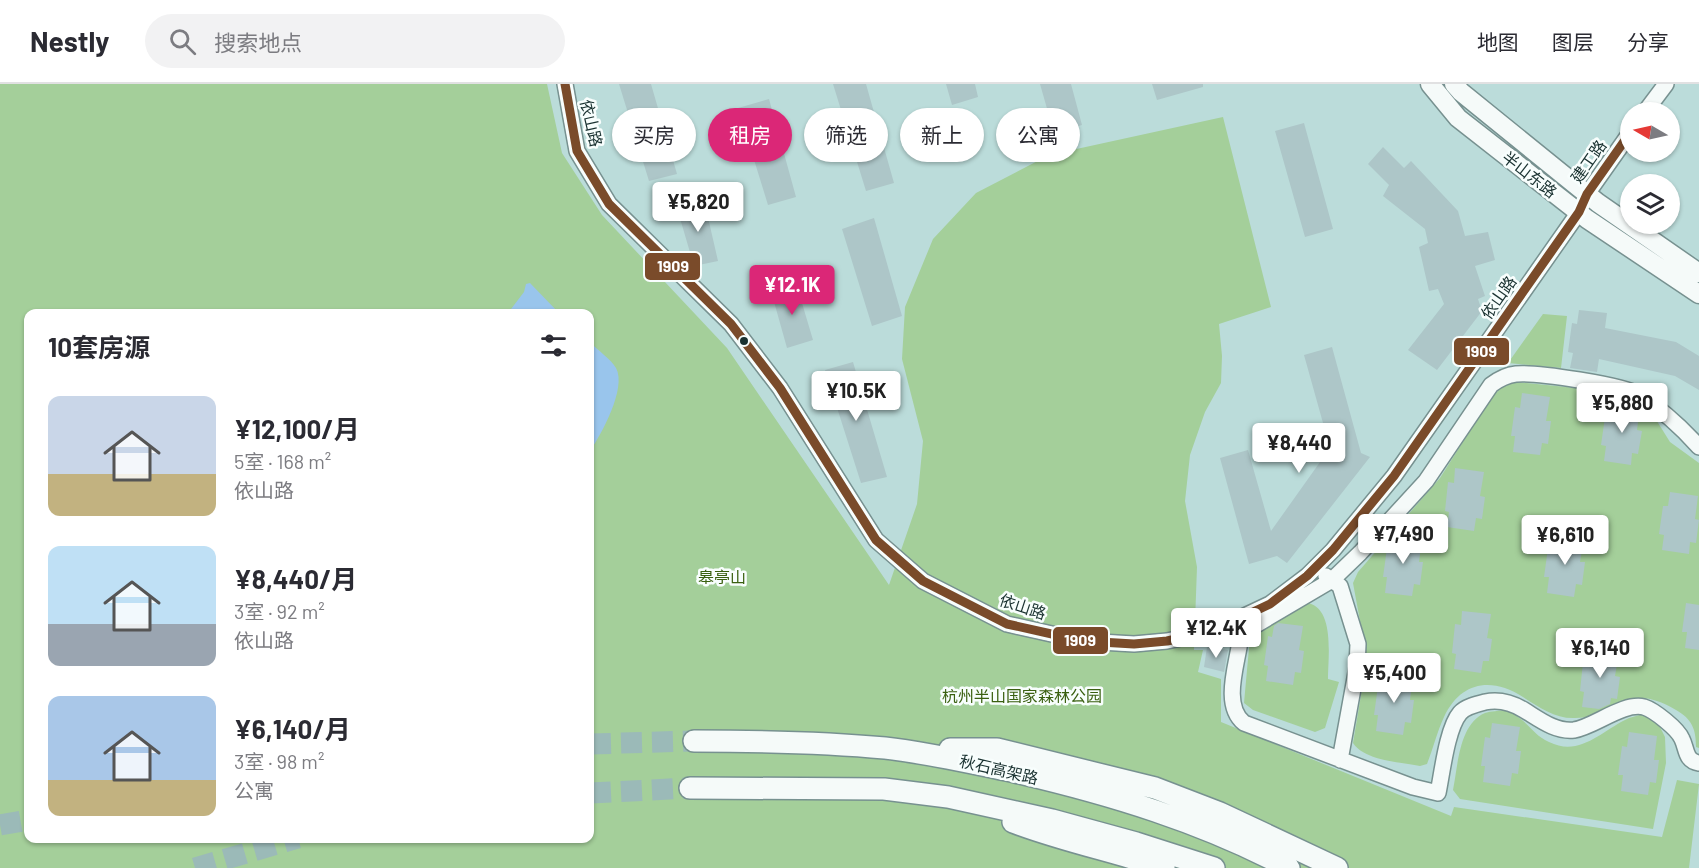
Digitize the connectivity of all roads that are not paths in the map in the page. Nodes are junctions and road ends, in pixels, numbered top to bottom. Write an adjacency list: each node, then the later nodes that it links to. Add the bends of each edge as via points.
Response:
1 (565, 84): 12 (street, 依山路, via 577,151 609,204 731,324 780,388 876,540 923,581 1007,624 1083,641 1134,644 1213,632 1270,604)
2 (1430, 84): 8 (main road, 半山东路, via 1458,118)
3 (1454, 84): 7 (main road, 半山东路)
4 (1666, 84): 5 (street)
5 (1652, 102)
6 (1620, 147): 7 (street, 建工路)
7 (1587, 194): 8 (street, 建工路); 9 (main road, 半山东路)
8 (1579, 212): 10 (main road, 半山东路); 12 (street, 依山路, via 1394,476)
9 (1699, 273)
10 (1699, 294)
11 (1699, 447): 13 (street, via 1679,426 1639,395 1623,388 1517,374 1501,377 1491,385 1426,481)
12 (1312, 572): 13 (street)
13 (1332, 580): 16 (street, via 1340,586 1358,644); 16 (street, via 1244,632 1231,705 1244,723)
14 (694, 741): 15 (highway, 秋石高架路, via 794,741)
15 (887, 748): 22 (highway, 秋石高架路, via 957,759 1133,802 1242,843); 23 (highway, via 997,749 1155,788 1221,813)
16 (1340, 760): 17 (street, via 1438,793 1452,728 1460,713 1492,701 1512,703 1562,730 1576,730 1627,709 1643,707 1674,728 1687,755)
17 (1699, 763)
18 (690, 788): 19 (highway, via 884,789)
19 (948, 797): 20 (highway, via 1047,835); 21 (highway, via 1052,820)
20 (1164, 868)
21 (1214, 868)
22 (1289, 868)
23 (1337, 868)

